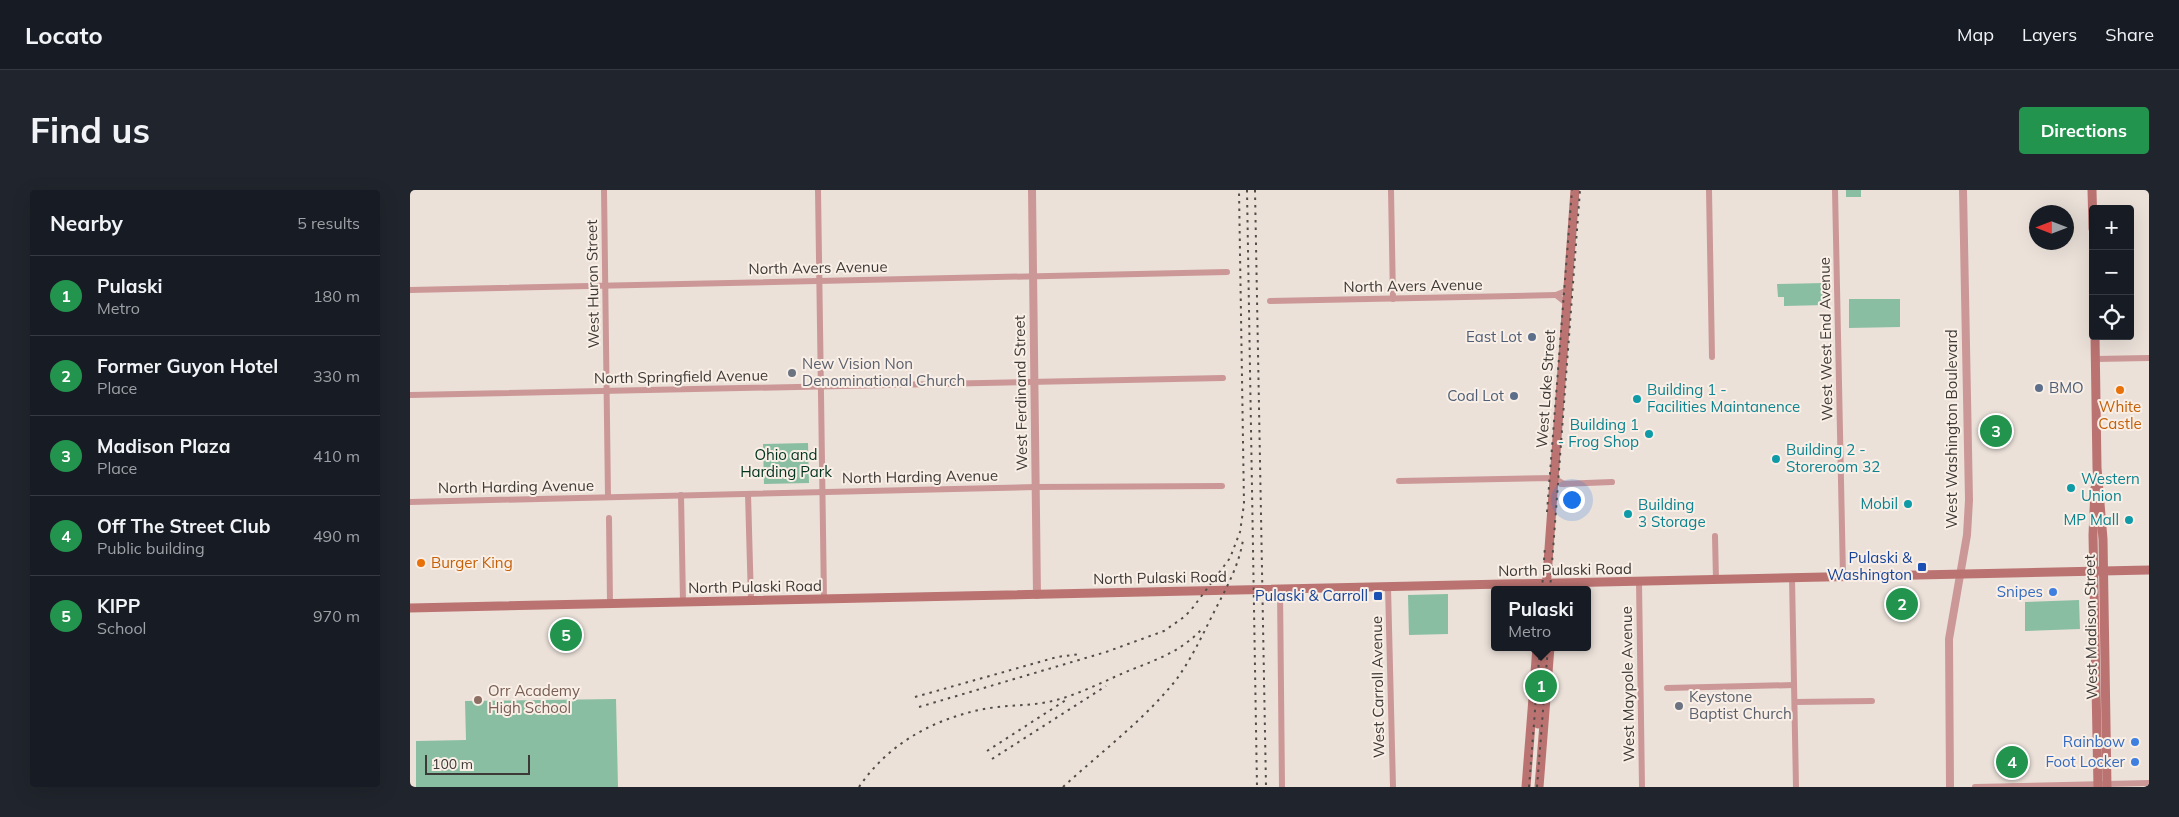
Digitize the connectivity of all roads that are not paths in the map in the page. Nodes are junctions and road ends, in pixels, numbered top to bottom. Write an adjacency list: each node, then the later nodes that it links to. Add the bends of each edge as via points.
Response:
1 (604, 190): 14 (street, West Huron Street)
2 (818, 190): 13 (street)
3 (1032, 190): 12 (street, West Ferdinand Street)
4 (1392, 190): 18 (street)
5 (1575, 190): 16 (main road, West Lake Street)
6 (1709, 190): 22 (street)
7 (1835, 190): 45 (street, West West End Avenue)
8 (1963, 190): 44 (street, West Washington Boulevard, via 1969,500)
9 (2092, 190): 10 (main road)
10 (2092, 205)
11 (1227, 272): 12 (street, North Avers Avenue)
12 (1033, 276): 13 (street, North Avers Avenue); 26 (street, West Ferdinand Street)
13 (819, 280): 14 (street, North Avers Avenue); 27 (street)
14 (606, 286): 15 (street, North Avers Avenue); 28 (street, West Huron Street)
15 (410, 290)
16 (1568, 290): 17 (street, North Avers Avenue); 20 (main road, West Lake Street)
17 (1556, 295): 18 (street, North Avers Avenue); 20 (street)
18 (1393, 299): 19 (street, North Avers Avenue)
19 (1270, 301)
20 (1566, 303): 31 (main road, West Lake Street)
21 (2095, 340): 24 (main road, West Madison Street)
22 (1712, 357)
23 (2149, 358): 24 (street)
24 (2095, 359): 43 (main road, West Madison Street, via 2097,468 2094,502)
25 (1223, 378): 26 (street, North Springfield Avenue)
26 (1034, 382): 27 (street, North Springfield Avenue); 34 (street, West Ferdinand Street)
27 (821, 387): 28 (street, North Springfield Avenue); 35 (street)
28 (607, 391): 29 (street, North Springfield Avenue); 38 (street, West Huron Street)
29 (410, 395)
30 (1399, 481): 31 (street, via 1542,478)
31 (1553, 481): 32 (street, via 1564,484); 49 (main road, West Lake Street)
32 (1612, 482)
33 (1222, 486): 34 (street, North Harding Avenue)
34 (1036, 487): 35 (street, North Harding Avenue); 54 (street, West Ferdinand Street)
35 (822, 492): 36 (street, North Harding Avenue); 55 (street)
36 (748, 494): 37 (street, North Harding Avenue); 56 (street)
37 (681, 495): 38 (street, North Harding Avenue); 57 (street)
38 (608, 497): 39 (street, North Harding Avenue)
39 (410, 502)
40 (609, 518): 58 (street)
41 (1715, 536): 47 (street)
42 (2149, 570): 43 (main road, North Pulaski Road)
43 (2099, 571): 44 (main road, North Pulaski Road); 68 (main road, West Madison Street)
44 (1960, 575): 45 (main road, North Pulaski Road); 76 (street, West Washington Boulevard, via 1949,639)
45 (1843, 577): 46 (main road, North Pulaski Road)
46 (1792, 578): 47 (main road, North Pulaski Road); 63 (street)
47 (1716, 580): 48 (main road, North Pulaski Road)
48 (1639, 582): 50 (main road, North Pulaski Road); 74 (street, West Maypole Avenue)
49 (1546, 586)
50 (1565, 586)
51 (1388, 587): 52 (main road, North Pulaski Road); 53 (main road, North Pulaski Road); 70 (street, West Carroll Avenue)
52 (1491, 587)
53 (1280, 590): 54 (main road, North Pulaski Road); 69 (street)
54 (1037, 595): 55 (main road, North Pulaski Road)
55 (824, 599): 56 (main road, North Pulaski Road)
56 (751, 601): 57 (main road, North Pulaski Road)
57 (684, 602): 58 (main road, North Pulaski Road)
58 (610, 604): 59 (main road, North Pulaski Road)
59 (410, 608)
60 (1537, 651): 71 (main road)
61 (1544, 651): 72 (main road)
62 (1550, 651): 73 (main road)
63 (1794, 684): 64 (street); 66 (street)
64 (1667, 688)
65 (1872, 701): 66 (street)
66 (1795, 702): 75 (street)
67 (2149, 783): 68 (street)
68 (2102, 785): 77 (street)
69 (1282, 787)
70 (1393, 787)
71 (1526, 787)
72 (1533, 787)
73 (1539, 787)
74 (1642, 787)
75 (1796, 787)
76 (1950, 787)
77 (1975, 787)

